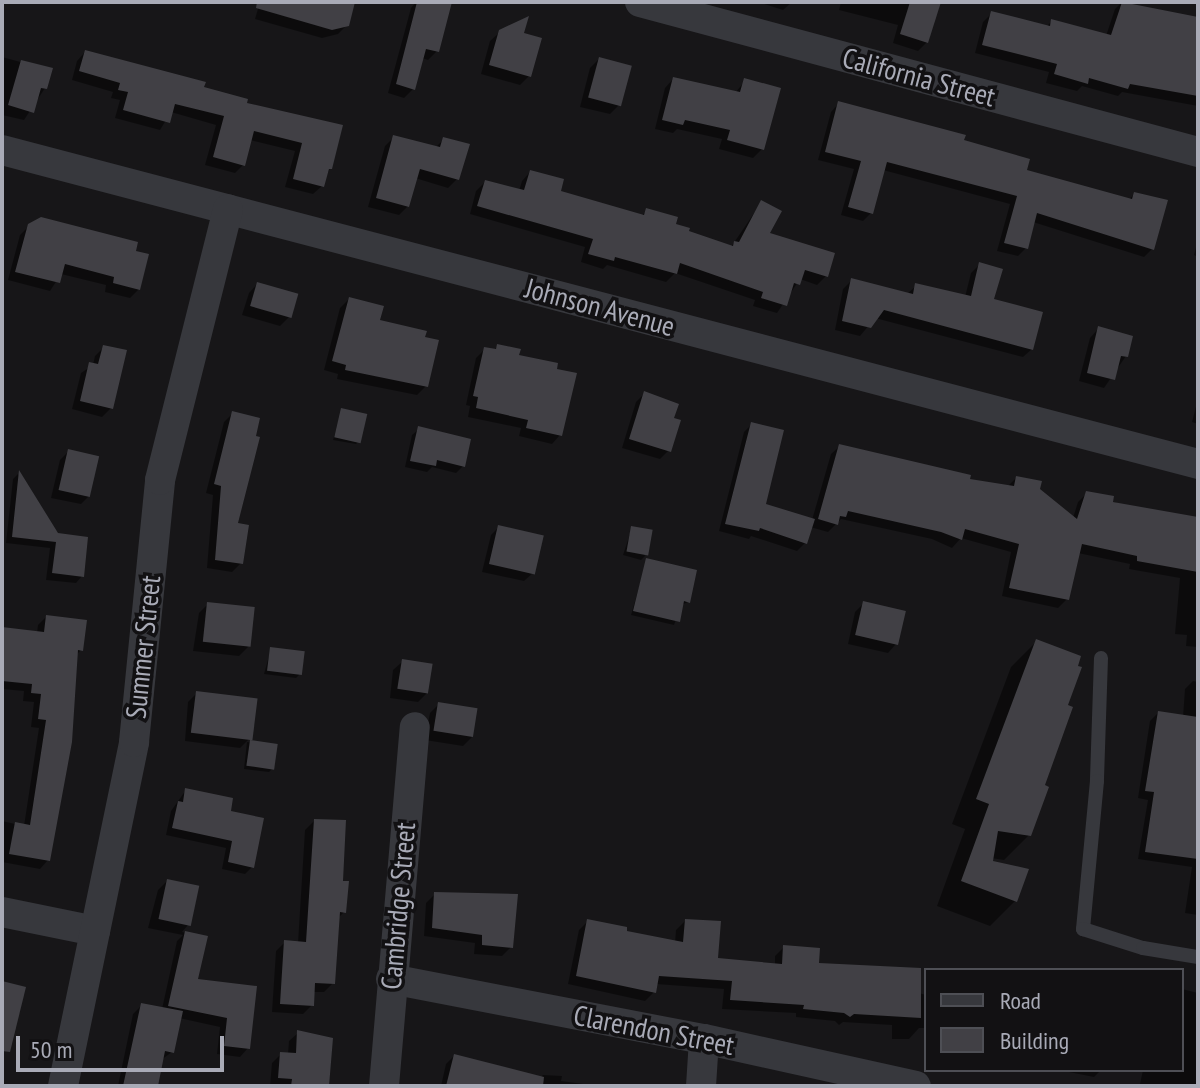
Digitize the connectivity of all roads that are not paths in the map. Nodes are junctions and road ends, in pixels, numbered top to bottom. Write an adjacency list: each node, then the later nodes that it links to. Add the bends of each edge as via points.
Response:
1 (640, 2): 3 (street, California Street)
2 (2, 150): 4 (street, Johnson Avenue)
3 (1198, 152)
4 (228, 209): 5 (street, Johnson Avenue); 9 (street, Summer Street, via 160,480 134,742)
5 (1198, 464)
6 (1101, 658): 10 (lane, via 1097,781 1083,929 1143,948)
7 (415, 727): 11 (street, Cambridge Street)
8 (2, 912): 9 (street)
9 (95, 931): 13 (street, Summer Street)
10 (1198, 957)
11 (391, 979): 12 (street, Clarendon Street); 14 (street, Cambridge Street)
12 (704, 1039): 15 (street); 16 (street, Clarendon Street)
13 (63, 1086)
14 (384, 1086)
15 (701, 1086)
16 (916, 1086)

